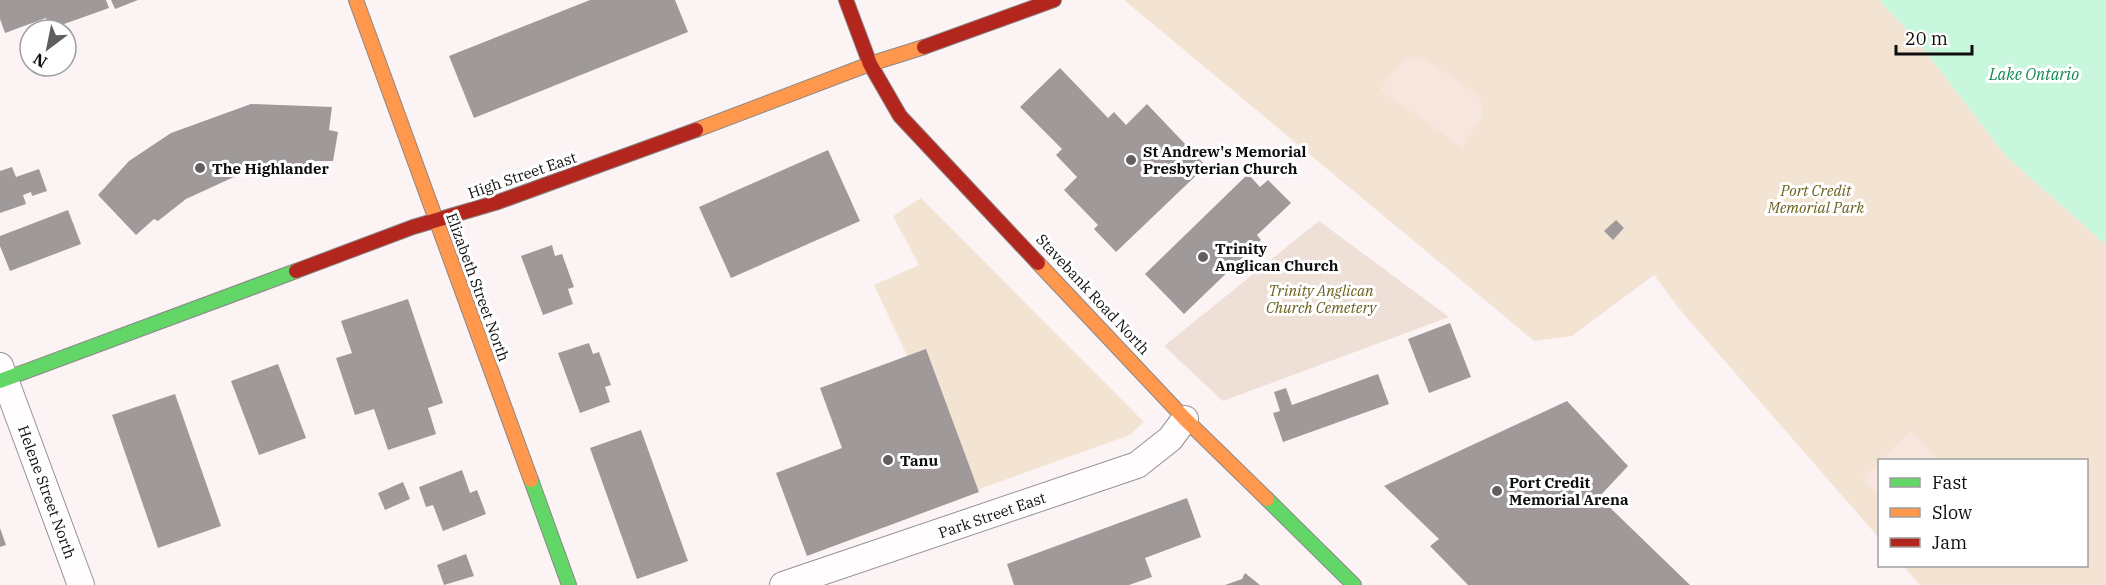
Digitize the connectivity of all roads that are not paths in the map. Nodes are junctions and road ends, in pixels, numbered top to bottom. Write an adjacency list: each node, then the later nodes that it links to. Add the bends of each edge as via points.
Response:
1 (356, 0): 5 (street, Elizabeth Street North)
2 (846, 0): 4 (street, Stavebank Road North)
3 (1054, 0): 4 (street, High Street East)
4 (870, 64): 5 (street, High Street East, via 498,202); 7 (street, Stavebank Road North, via 900,116)
5 (436, 221): 6 (street, High Street East); 9 (street, Elizabeth Street North)
6 (2, 376): 8 (street, Helene Street North)
7 (1185, 419): 10 (street, Park Street East, via 1170,439 1137,465); 11 (street, Stavebank Road North)
8 (81, 585)
9 (569, 585)
10 (783, 585)
11 (1354, 585)

